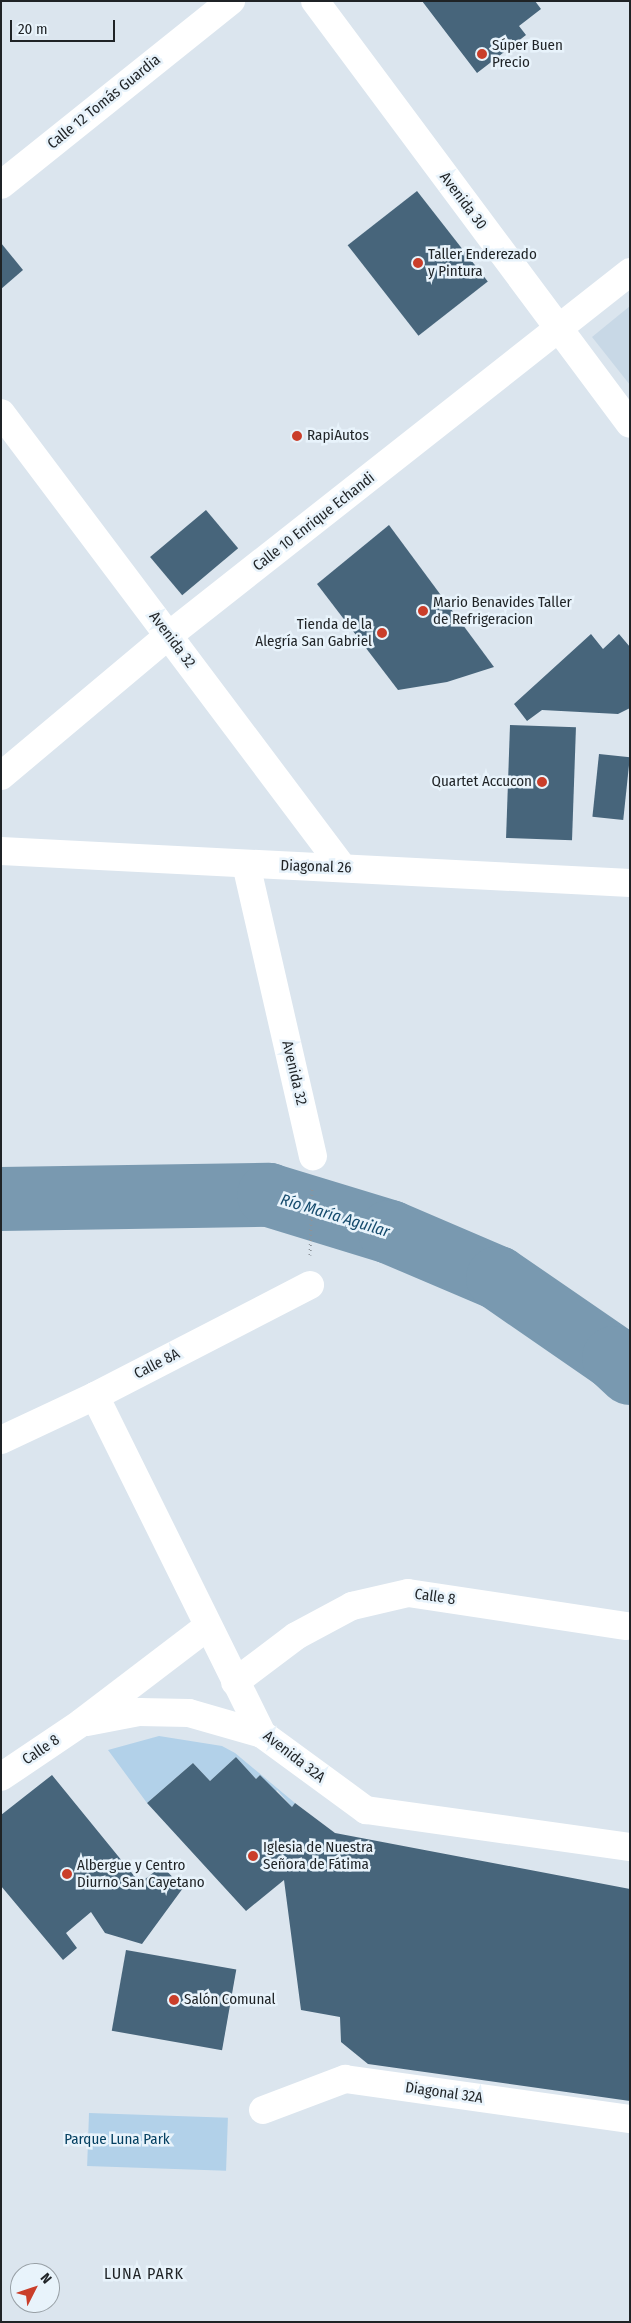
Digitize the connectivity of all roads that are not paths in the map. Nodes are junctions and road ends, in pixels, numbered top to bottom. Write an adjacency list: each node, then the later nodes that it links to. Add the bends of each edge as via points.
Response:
1 (230, 1): 3 (street, Calle 12 Tomás Guardia)
2 (315, 1): 5 (street, Avenida 30)
3 (1, 185)
4 (630, 272): 5 (street, Calle 10 Enrique Echandi)
5 (559, 330): 7 (street, Avenida 30); 8 (street, Calle 10 Enrique Echandi)
6 (1, 413): 8 (street, Avenida 32)
7 (630, 424)
8 (168, 636): 9 (street, Calle 10 Enrique Echandi); 12 (street, Avenida 32)
9 (1, 776)
10 (1, 851): 11 (street, Diagonal 26)
11 (246, 864): 12 (street, Diagonal 26); 14 (street, Avenida 32)
12 (343, 868): 13 (street, Diagonal 26)
13 (630, 883)
14 (313, 1156)
15 (310, 1285): 16 (street, Calle 8A)
16 (95, 1396): 17 (street, Calle 8A); 19 (street, Avenida 32A)
17 (1, 1440)
18 (627, 1626): 20 (street, Calle 8, via 408,1593 352,1606 296,1636)
19 (207, 1627): 20 (street, Avenida 32A); 21 (street, Calle 8)
20 (235, 1682): 22 (street, Avenida 32A)
21 (81, 1723): 22 (street, Calle 8, via 139,1712 189,1713); 23 (street, Calle 8)
22 (262, 1734): 24 (street, Avenida 32A, via 366,1810)
23 (1, 1777)
24 (630, 1847)
25 (263, 2110): 26 (street, Diagonal 32A, via 345,2079)
26 (630, 2119)

